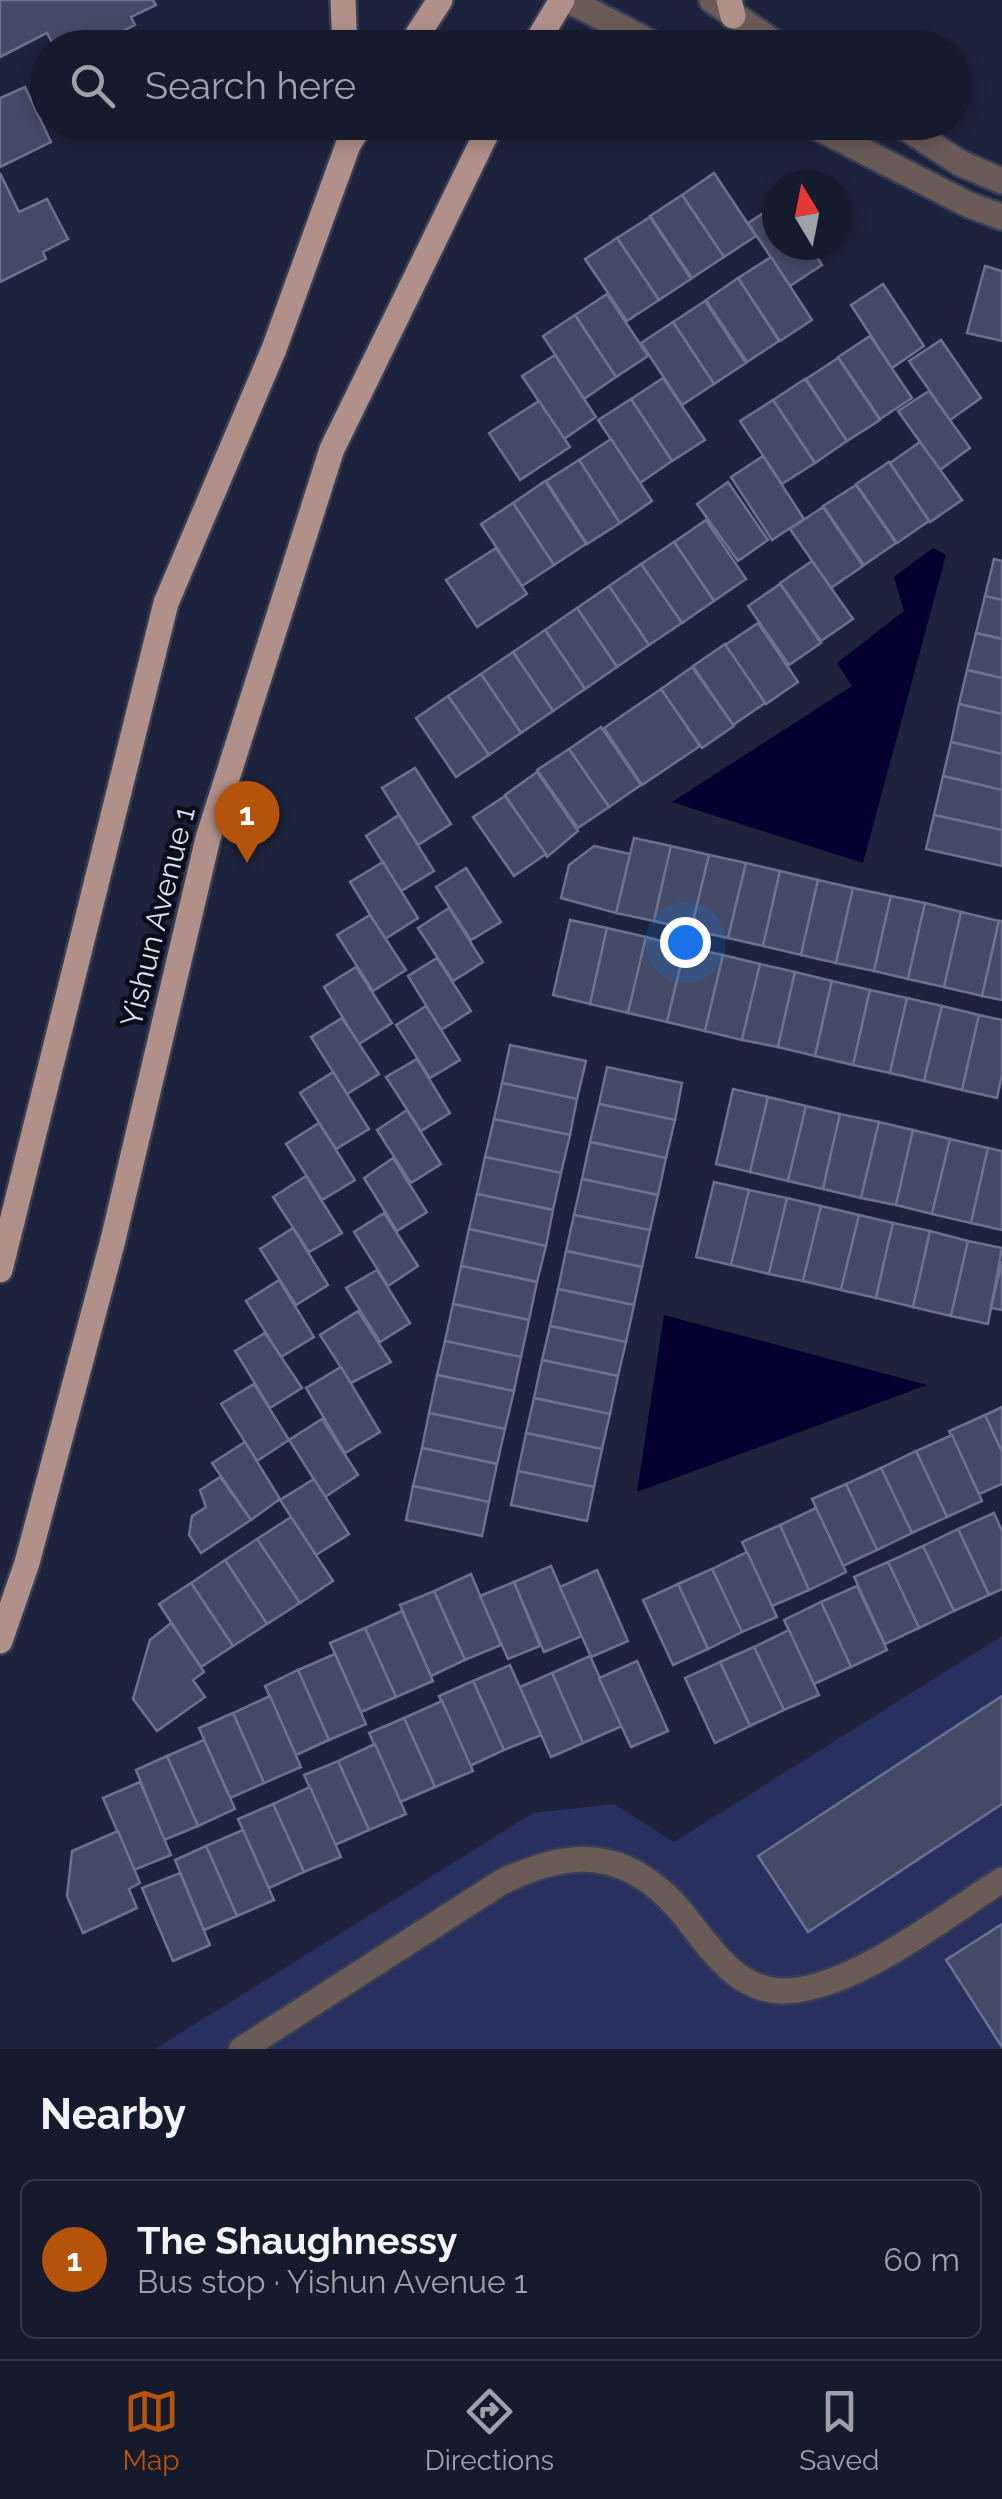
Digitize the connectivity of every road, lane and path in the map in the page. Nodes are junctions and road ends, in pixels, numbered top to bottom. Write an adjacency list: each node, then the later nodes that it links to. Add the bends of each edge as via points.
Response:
1 (343, 0): 6 (main road)
2 (440, 0): 7 (main road)
3 (565, 0): 8 (main road); 9 (street)
4 (712, 0): 5 (street)
5 (731, 8): 10 (street)
6 (344, 30)
7 (421, 30)
8 (545, 30)
9 (624, 30)
10 (759, 30)
11 (345, 140): 17 (main road, via 274,349 166,604)
12 (483, 140): 18 (main road, Yishun Avenue 1, via 332,448 208,838 113,1240)
13 (842, 140): 16 (street)
14 (924, 140): 15 (street)
15 (1002, 181)
16 (1002, 217)
17 (0, 1270)
18 (0, 1641)
19 (1002, 1881): 20 (street, via 859,1970 780,1990 745,1982 649,1880 619,1864 579,1858 535,1866)
20 (242, 2049)

